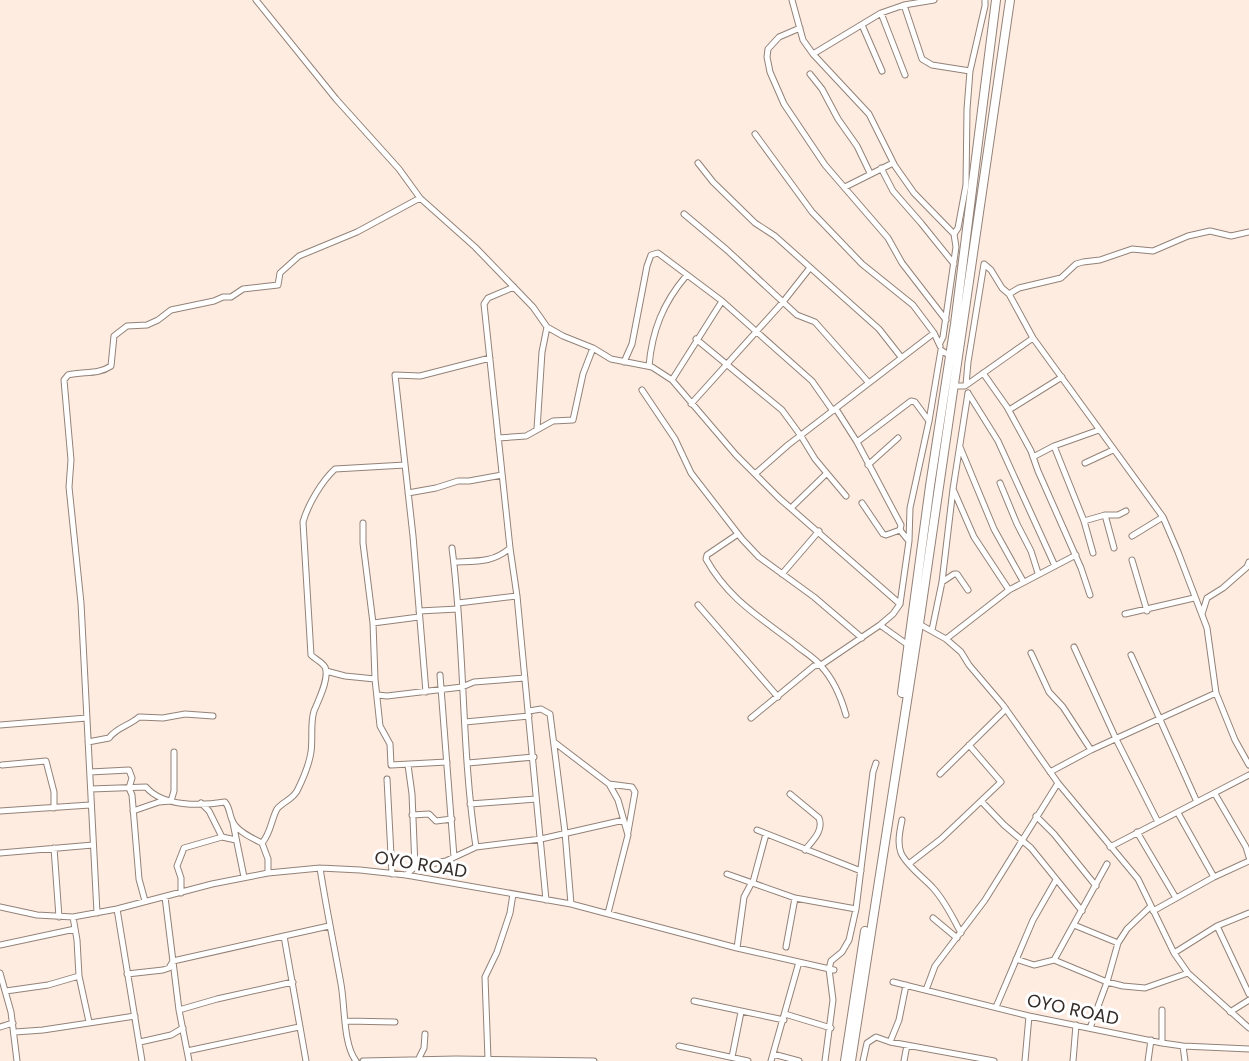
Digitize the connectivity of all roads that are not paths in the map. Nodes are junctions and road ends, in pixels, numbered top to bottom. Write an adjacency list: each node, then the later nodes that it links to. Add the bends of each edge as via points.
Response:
1 (256, 0): 22 (street)
2 (792, 0): 10 (street)
3 (934, 0): 7 (street)
4 (985, 0): 13 (street)
5 (996, 0): 42 (highway)
6 (1010, 0): 52 (highway)
7 (904, 5): 8 (street); 13 (street, via 922,59 933,65)
8 (881, 13): 9 (street); 15 (street)
9 (862, 25): 11 (street); 12 (street)
10 (800, 28): 11 (street); 21 (street, via 779,37 768,49 771,72 784,104 825,165)
11 (813, 54): 18 (street, via 869,114)
12 (882, 71)
13 (970, 71): 25 (street, via 966,185)
14 (810, 74): 20 (street)
15 (904, 75)
16 (756, 134): 36 (street, via 812,212 862,264 913,305)
17 (698, 163): 27 (street, via 755,223 775,236)
18 (893, 163): 19 (street); 25 (street, via 914,193)
19 (881, 168): 20 (street); 26 (street, via 893,191)
20 (870, 173): 21 (street)
21 (845, 187): 33 (street, via 888,238 902,263)
22 (420, 198): 29 (street); 147 (street, via 357,232 299,256 280,273 278,285 243,289 231,297 171,310 147,325 127,326 114,336 111,366 103,372 78,372 64,380)
23 (684, 214): 32 (street)
24 (1249, 232): 30 (street, via 1231,237 1210,231 1153,251 1131,249 1100,260 1083,261 1061,278 1018,288)
25 (954, 234): 26 (street)
26 (954, 264): 33 (street)
27 (809, 269): 32 (street); 43 (street, via 879,329)
28 (686, 276): 31 (street); 45 (street, via 658,253 651,255 642,282 632,344); 47 (street, via 667,302 656,328)
29 (514, 287): 34 (street); 44 (street, via 488,298 484,304)
30 (1009, 294): 37 (street); 53 (street, via 984,264)
31 (722, 301): 35 (street); 38 (street)
32 (783, 302): 35 (street); 51 (street, via 796,315 814,322)
33 (946, 320): 39 (street)
34 (547, 327): 40 (street); 60 (street)
35 (756, 331): 46 (street); 57 (street, via 812,381)
36 (934, 333): 39 (street); 43 (street)
37 (1033, 338): 48 (street); 49 (street)
38 (696, 339): 46 (street); 50 (street)
39 (940, 343): 41 (street)
40 (593, 348): 45 (street); 60 (street, via 583,374 575,418 553,421)
41 (940, 350): 42 (street); 59 (street)
42 (950, 356): 125 (highway)
43 (901, 357): 51 (street)
44 (490, 358): 63 (street); 71 (street, via 420,376 395,375)
45 (624, 362): 47 (street)
46 (727, 364): 56 (street); 62 (street, via 782,410)
47 (649, 366): 50 (street)
48 (983, 373): 53 (street); 58 (street)
49 (1062, 378): 58 (street); 61 (street)
50 (672, 380): 56 (street)
51 (869, 383): 57 (street)
52 (954, 386): 53 (street); 120 (highway)
53 (966, 386): 55 (street)
54 (642, 390): 89 (street, via 675,439 691,473)
55 (968, 393): 66 (street); 102 (street, via 998,441)
56 (691, 404): 73 (street)
57 (835, 410): 62 (street); 65 (street)
58 (1009, 410): 69 (street)
59 (929, 421): 65 (street, via 911,401); 91 (street, via 910,508)
60 (537, 429): 63 (street, via 526,436)
61 (1099, 430): 67 (street); 68 (street)
62 (801, 436): 73 (street); 74 (street)
63 (498, 438): 75 (street)
64 (898, 438): 72 (street)
65 (857, 442): 72 (street)
66 (960, 446): 77 (street); 105 (street, via 994,529)
67 (1054, 446): 69 (street); 85 (street)
68 (1113, 450): 70 (street); 84 (street)
69 (1033, 457): 96 (street)
70 (1085, 463)
71 (405, 465): 78 (street); 130 (street, via 335,468 304,517 311,655)
72 (868, 465): 87 (street, via 901,525)
73 (755, 474): 81 (street)
74 (826, 474): 79 (street); 81 (street)
75 (502, 475): 78 (street); 93 (street)
76 (1000, 483): 103 (street)
77 (953, 489): 106 (street); 108 (street, via 974,537)
78 (408, 493): 116 (street)
79 (846, 496)
80 (862, 503): 87 (street, via 886,536)
81 (791, 508): 88 (street)
82 (1126, 512): 83 (street)
83 (1105, 515): 85 (street); 94 (street)
84 (1162, 517): 90 (street); 111 (street)
85 (1084, 521): 95 (street)
86 (363, 523): 119 (street)
87 (900, 530): 91 (street)
88 (819, 531): 104 (street); 112 (street)
89 (738, 534): 104 (street, via 759,557); 129 (street, via 707,555 709,564 740,603)
90 (1132, 536)
91 (909, 541): 112 (street)
92 (452, 548): 100 (street)
93 (510, 548): 97 (street); 98 (street)
94 (1114, 548)
95 (1093, 553)
96 (1076, 555): 102 (street); 109 (street)
97 (500, 557): 98 (street); 100 (street)
98 (512, 559): 110 (street)
99 (1132, 560): 115 (street)
100 (454, 562): 113 (street)
101 (1249, 562): 118 (street, via 1207,598)
102 (1055, 566): 103 (street)
103 (1038, 573): 105 (street)
104 (783, 574): 123 (street)
105 (1023, 581): 108 (street)
106 (942, 582): 107 (street, via 957,574); 122 (street)
107 (968, 590)
108 (1008, 590): 124 (street)
109 (1090, 595)
110 (517, 596): 113 (street); 133 (street)
111 (1194, 598): 115 (street); 118 (street)
112 (900, 604): 121 (street)
113 (458, 606): 116 (street); 131 (street)
114 (698, 606): 141 (street)
115 (1147, 611): 117 (street)
116 (419, 614): 119 (street); 138 (street)
117 (1125, 614)
118 (1202, 614): 139 (street)
119 (373, 623): 134 (street)
120 (919, 624): 122 (street); 143 (highway)
121 (880, 625): 123 (street); 125 (street)
122 (933, 630): 124 (street)
123 (862, 638): 129 (street)
124 (946, 639): 142 (street)
125 (909, 645): 143 (highway)
126 (1074, 646): 152 (street)
127 (1031, 653): 156 (street, via 1049,692 1064,707)
128 (1131, 655): 149 (street)
129 (821, 665): 141 (street, via 814,666); 146 (street, via 837,690)
130 (326, 671): 134 (street); 203 (street, via 311,727 308,763 297,791 277,810)
131 (462, 673): 135 (street); 136 (street)
132 (440, 675): 137 (street)
133 (525, 678): 135 (street); 144 (street)
134 (375, 679): 140 (street)
135 (474, 682): 136 (street)
136 (462, 687): 137 (street); 150 (street)
137 (441, 690): 138 (street); 159 (street)
138 (426, 692): 140 (street)
139 (1216, 693): 149 (street); 164 (street)
140 (378, 695): 163 (street, via 380,726 390,744 391,765)
141 (778, 697): 148 (street)
142 (1006, 709): 155 (street); 166 (street)
143 (902, 712): 323 (highway); 324 (highway)
144 (529, 714): 150 (street); 154 (street, via 541,709 550,714); 158 (street)
145 (213, 716): 153 (street, via 139,717 114,730 108,738)
146 (846, 716)
147 (87, 718): 151 (street); 153 (street)
148 (751, 718)
149 (1160, 718): 152 (street); 179 (street)
150 (465, 722): 160 (street)
151 (0, 725)
152 (1116, 739): 156 (street); 193 (street)
153 (88, 742): 165 (street)
154 (554, 742): 171 (street); 195 (street)
155 (969, 745): 167 (street); 178 (street, via 1000,780)
156 (1091, 750): 166 (street)
157 (174, 752): 177 (street)
158 (534, 757): 160 (street); 176 (street)
159 (447, 762): 163 (street); 189 (street)
160 (468, 763): 181 (street)
161 (876, 763): 216 (street)
162 (2, 765): 183 (street, via 46,761)
163 (408, 765): 187 (street)
164 (1249, 765)
165 (90, 772): 172 (street, via 129,770); 173 (street)
166 (1050, 772): 170 (street)
167 (940, 774)
168 (1249, 776): 175 (street)
169 (387, 779): 218 (street)
170 (1058, 783): 188 (street); 206 (street)
171 (609, 784): 190 (street); 198 (street, via 632,787 635,792)
172 (129, 788): 173 (street); 177 (street, via 146,787 153,795); 184 (street)
173 (91, 789): 182 (street)
174 (790, 794): 208 (street, via 821,823 821,829)
175 (1215, 794): 179 (street); 211 (street)
176 (536, 799): 181 (street); 202 (street)
177 (171, 801): 180 (street); 184 (street)
178 (981, 801): 200 (street); 212 (street)
179 (1197, 802): 186 (street)
180 (201, 803): 192 (street, via 225,802 230,807); 199 (street)
181 (470, 804): 205 (street)
182 (91, 805): 183 (street); 204 (street)
183 (54, 808): 185 (street)
184 (133, 811): 232 (street, via 139,879)
185 (0, 812)
186 (1178, 813): 193 (street); 222 (street)
187 (412, 815): 189 (street, via 429,814 436,821); 214 (street)
188 (1036, 816): 200 (street); 225 (street)
189 (452, 819): 210 (street)
190 (624, 819): 195 (street); 198 (street)
191 (902, 820): 212 (street, via 901,853)
192 (232, 822): 201 (street); 203 (street)
193 (1158, 822): 196 (street)
194 (757, 830): 197 (street)
195 (565, 832): 202 (street); 233 (street)
196 (1137, 832): 206 (street); 230 (street)
197 (766, 834): 208 (street); 224 (street)
198 (628, 835): 240 (street)
199 (222, 837): 201 (street); 226 (street, via 184,848 177,866)
200 (1023, 839): 223 (street); 249 (street)
201 (236, 840): 221 (street)
202 (541, 840): 205 (street); 231 (street)
203 (262, 843): 217 (street, via 268,859)
204 (93, 845): 207 (street); 239 (street)
205 (476, 847): 210 (street)
206 (1110, 847): 237 (street, via 1138,879)
207 (54, 848): 209 (street); 242 (street)
208 (805, 850): 216 (street)
209 (0, 853)
210 (454, 857): 214 (street)
211 (1249, 859): 222 (street)
212 (910, 863): 249 (street, via 949,910)
213 (1107, 864): 225 (street)
214 (415, 867): 220 (street)
215 (320, 868): 217 (street, OYO ROAD); 218 (street, OYO ROAD); 246 (street)
216 (861, 871): 236 (street)
217 (267, 873): 221 (street, OYO ROAD)
218 (392, 874): 220 (street, OYO ROAD)
219 (727, 874): 224 (street)
220 (406, 875): 227 (street, OYO ROAD)
221 (244, 877): 226 (street, OYO ROAD)
222 (1214, 877): 230 (street)
223 (1056, 880): 238 (street); 256 (street)
224 (752, 882): 229 (street); 254 (street, via 744,897)
225 (1096, 886): 238 (street)
226 (181, 893): 228 (street, OYO ROAD)
227 (513, 894): 231 (street, OYO ROAD); 307 (street, via 497,952 485,977)
228 (165, 897): 232 (street, OYO ROAD); 258 (street)
229 (795, 898): 236 (street); 253 (street)
230 (1176, 898): 237 (street)
231 (546, 900): 233 (street, OYO ROAD)
232 (145, 901): 235 (street, OYO ROAD)
233 (571, 904): 240 (street, OYO ROAD)
234 (0, 907): 242 (street, OYO ROAD)
235 (117, 909): 239 (street, OYO ROAD); 262 (street)
236 (856, 909): 260 (street, via 849,940 831,961)
237 (1151, 909): 251 (street, via 1127,929); 255 (street)
238 (1082, 911): 245 (street)
239 (97, 913): 243 (street, OYO ROAD)
240 (608, 913): 254 (street, OYO ROAD)
241 (1249, 913): 247 (street)
242 (59, 917): 243 (street, OYO ROAD)
243 (73, 917): 248 (street)
244 (933, 918): 249 (street)
245 (1074, 925): 251 (street); 257 (street)
246 (329, 926): 250 (street); 282 (street)
247 (1217, 926): 255 (street); 271 (street)
248 (75, 929): 252 (street); 264 (street)
249 (959, 935): 270 (street, via 934,966)
250 (284, 936): 258 (street); 265 (street)
251 (1118, 943): 267 (street)
252 (0, 945)
253 (786, 947)
254 (737, 948): 259 (street, OYO ROAD)
255 (1174, 953): 263 (street)
256 (1016, 959): 257 (street, via 1034,964); 274 (street)
257 (1054, 960): 267 (street)
258 (172, 961): 262 (street, via 163,970); 275 (street)
259 (799, 962): 260 (street, OYO ROAD); 281 (street)
260 (831, 970): 290 (street)
261 (0, 973): 269 (street)
262 (127, 974): 279 (street)
263 (1188, 974): 267 (street, via 1145,988); 278 (street)
264 (80, 976): 269 (street, via 48,985); 285 (street)
265 (293, 982): 275 (street); 288 (street)
266 (893, 982): 268 (street, OYO ROAD)
267 (1107, 982): 291 (street)
268 (906, 985): 270 (street, OYO ROAD); 297 (street)
269 (3, 988): 284 (street)
270 (926, 990): 274 (street, OYO ROAD)
271 (1249, 994)
272 (1249, 1000): 278 (street)
273 (694, 1001): 277 (street)
274 (996, 1007): 280 (street, OYO ROAD)
275 (179, 1010): 289 (street)
276 (1162, 1010): 298 (street)
277 (741, 1012): 281 (street); 306 (street)
278 (1230, 1012): 292 (street)
279 (135, 1016): 285 (street); 296 (street)
280 (1029, 1016): 286 (street, OYO ROAD); 329 (street)
281 (785, 1017): 290 (street); 305 (street)
282 (346, 1021): 283 (street); 315 (street)
283 (395, 1022)
284 (13, 1023): 287 (street); 293 (street)
285 (89, 1023): 293 (street)
286 (1076, 1025): 291 (street, OYO ROAD); 330 (street)
287 (0, 1027)
288 (299, 1027): 303 (street); 314 (street)
289 (183, 1028): 296 (street); 303 (street)
290 (831, 1028): 322 (street)
291 (1090, 1028): 295 (street, OYO ROAD)
292 (1249, 1028)
293 (15, 1032): 311 (street)
294 (425, 1034): 308 (street)
295 (1151, 1040): 298 (street, OYO ROAD); 331 (street)
296 (140, 1042): 312 (street)
297 (890, 1042): 299 (street); 325 (street, via 870,1039)
298 (1162, 1042): 301 (street, OYO ROAD)
299 (907, 1045): 304 (street); 326 (street)
300 (679, 1046): 306 (street)
301 (1183, 1046): 302 (street, OYO ROAD); 332 (street)
302 (1249, 1049)
303 (187, 1051): 313 (street)
304 (947, 1052): 327 (street); 328 (street)
305 (773, 1054): 320 (street); 321 (street)
306 (732, 1057): 319 (street)
307 (488, 1059): 308 (street); 309 (street)
308 (418, 1060): 317 (street)
309 (505, 1060): 310 (street)
310 (564, 1060): 318 (street)
311 (18, 1061)
312 (142, 1061)
313 (189, 1061)
314 (306, 1061)
315 (356, 1061)
316 (363, 1061): 317 (street)
317 (372, 1061)
318 (594, 1061)
319 (748, 1061)
320 (771, 1061)
321 (799, 1061)
322 (825, 1061)
323 (845, 1061)
324 (851, 1061)
325 (863, 1061)
326 (904, 1061)
327 (945, 1061)
328 (994, 1061)
329 (1025, 1061)
330 (1073, 1061)
331 (1148, 1061)
332 (1185, 1061)

